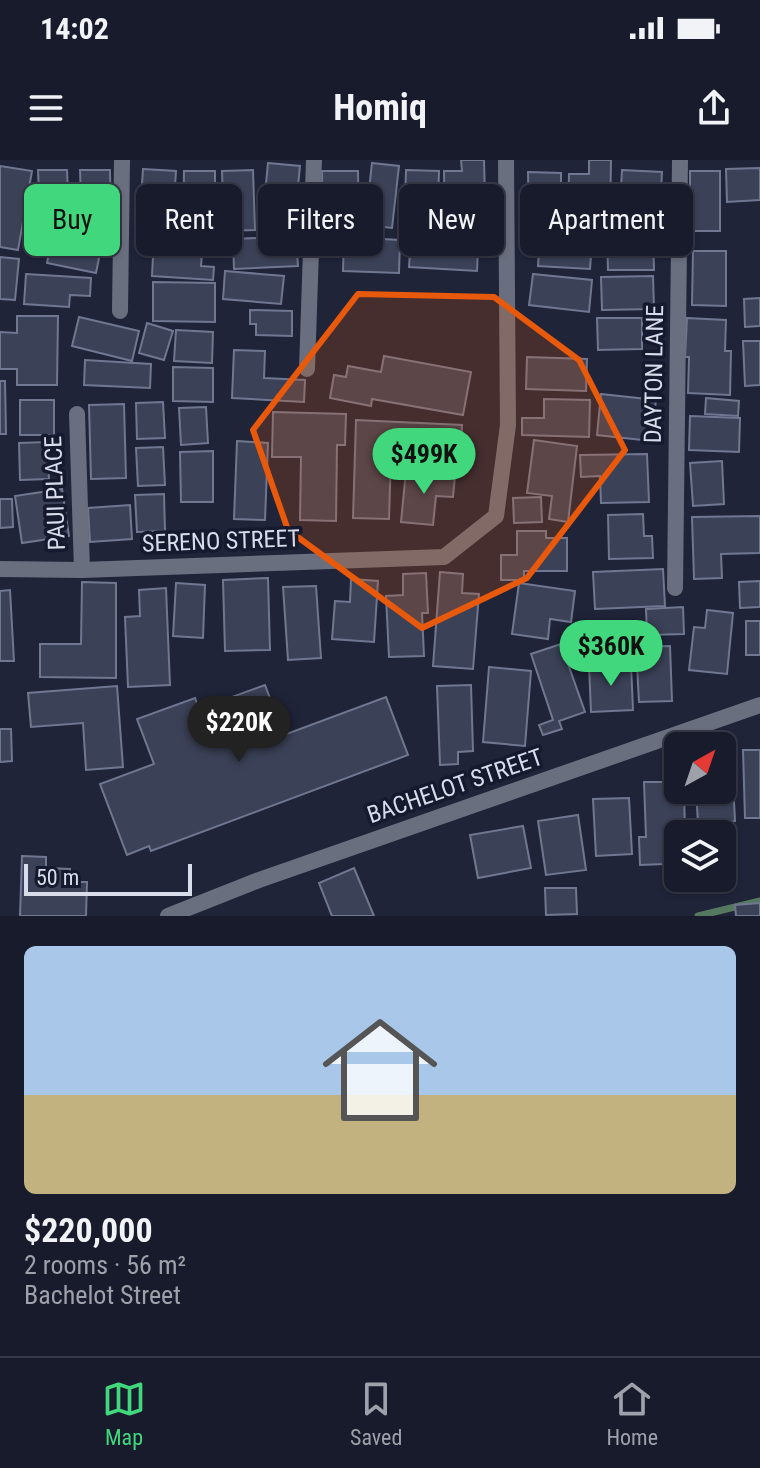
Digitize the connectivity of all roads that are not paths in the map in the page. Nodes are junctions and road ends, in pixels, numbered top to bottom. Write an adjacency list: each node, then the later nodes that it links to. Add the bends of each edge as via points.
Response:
1 (122, 160): 5 (street)
2 (314, 160): 6 (street)
3 (506, 160): 9 (street, SERENO STREET, via 508,425 496,516 444,557)
4 (680, 160): 10 (street, DAYTON LANE)
5 (120, 311)
6 (307, 369)
7 (77, 414): 9 (street, PAUI PLACE)
8 (0, 569): 9 (street, SERENO STREET)
9 (82, 570)
10 (675, 588)
11 (760, 705): 12 (street, BACHELOT STREET)
12 (168, 916)

